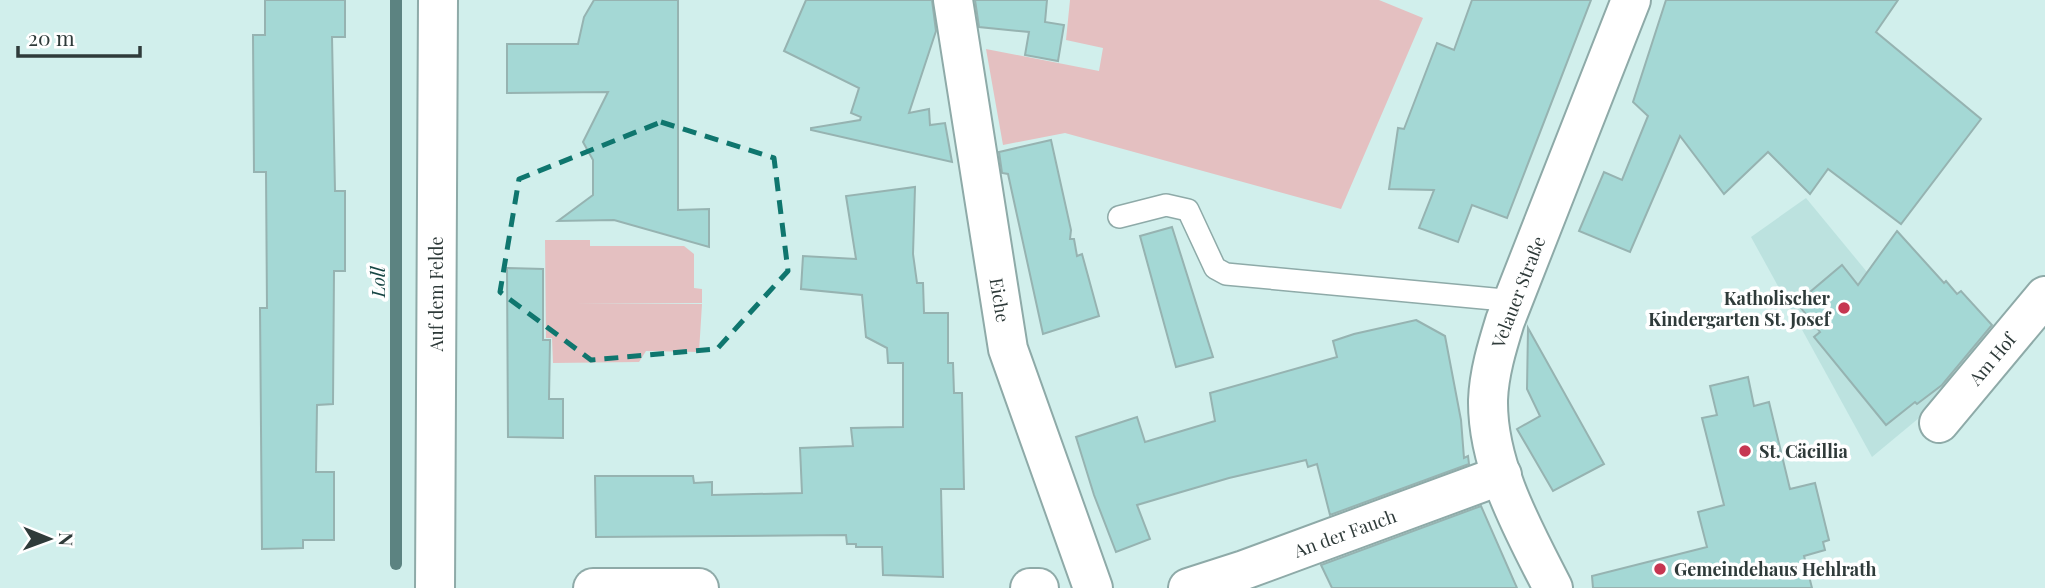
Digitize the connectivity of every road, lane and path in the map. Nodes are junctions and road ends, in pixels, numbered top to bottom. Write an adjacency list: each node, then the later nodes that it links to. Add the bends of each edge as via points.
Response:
1 (438, 0): 9 (street, Auf dem Felde)
2 (953, 0): 15 (street, Eiche, via 1008,349)
3 (1631, 0): 6 (street, Velauer Straße)
4 (1119, 217): 6 (lane, via 1167,205 1188,210 1215,268 1226,274)
5 (2045, 296): 7 (street, Am Hof)
6 (1515, 300): 8 (street, Velauer Straße, via 1493,357 1488,401)
7 (1939, 423)
8 (1502, 475): 16 (street, An der Fauch); 17 (street, Velauer Straße)
9 (435, 588)
10 (593, 588): 11 (street)
11 (665, 588): 12 (street)
12 (699, 588)
13 (1030, 588): 14 (street)
14 (1039, 588)
15 (1093, 588)
16 (1188, 588)
17 (1553, 588)

